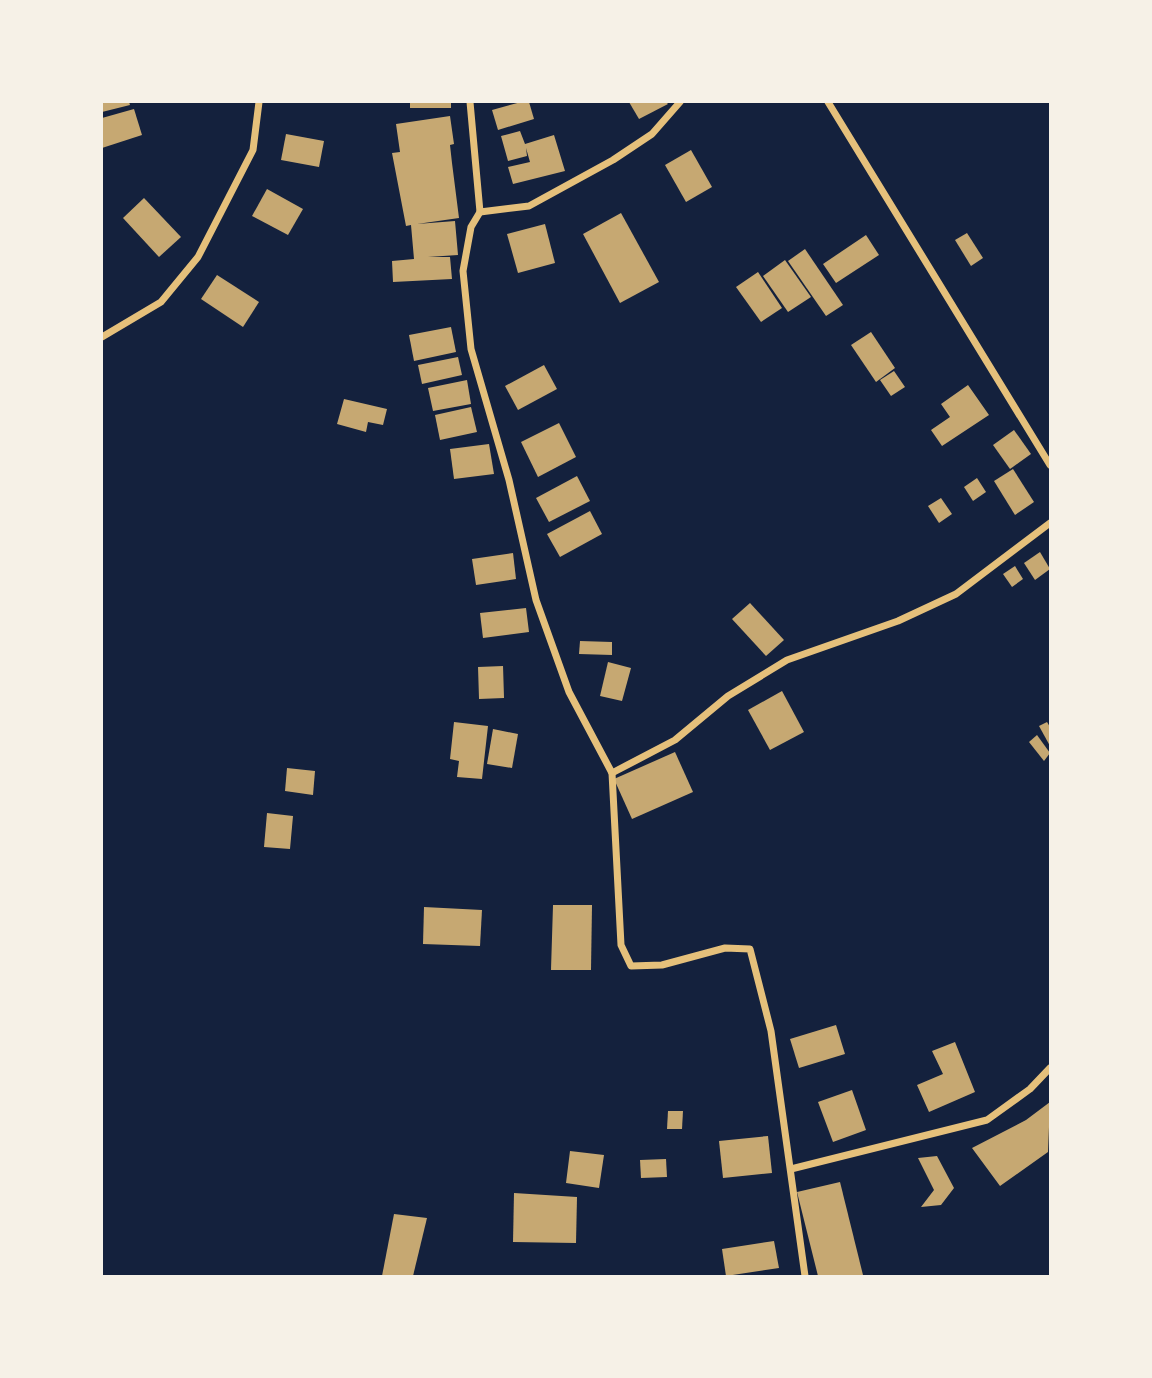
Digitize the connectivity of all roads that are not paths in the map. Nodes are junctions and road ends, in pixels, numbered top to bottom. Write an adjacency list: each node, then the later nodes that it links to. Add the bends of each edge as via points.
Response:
1 (259, 102): 6 (street, via 253,150 198,257 161,302)
2 (470, 102): 5 (street)
3 (680, 102): 5 (street, via 652,134 613,160 529,206)
4 (828, 102): 7 (street)
5 (480, 212): 9 (street, via 471,227 463,271 471,349 509,480 536,600 569,692)
6 (102, 337)
7 (1051, 465)
8 (1051, 523): 9 (street, via 956,594 898,621 787,660 728,696 675,740)
9 (612, 773): 11 (street, via 621,945 631,966 662,965 725,948 750,949 771,1031)
10 (1051, 1068): 11 (street, via 987,1120)
11 (791, 1169): 12 (street)
12 (805, 1276)

